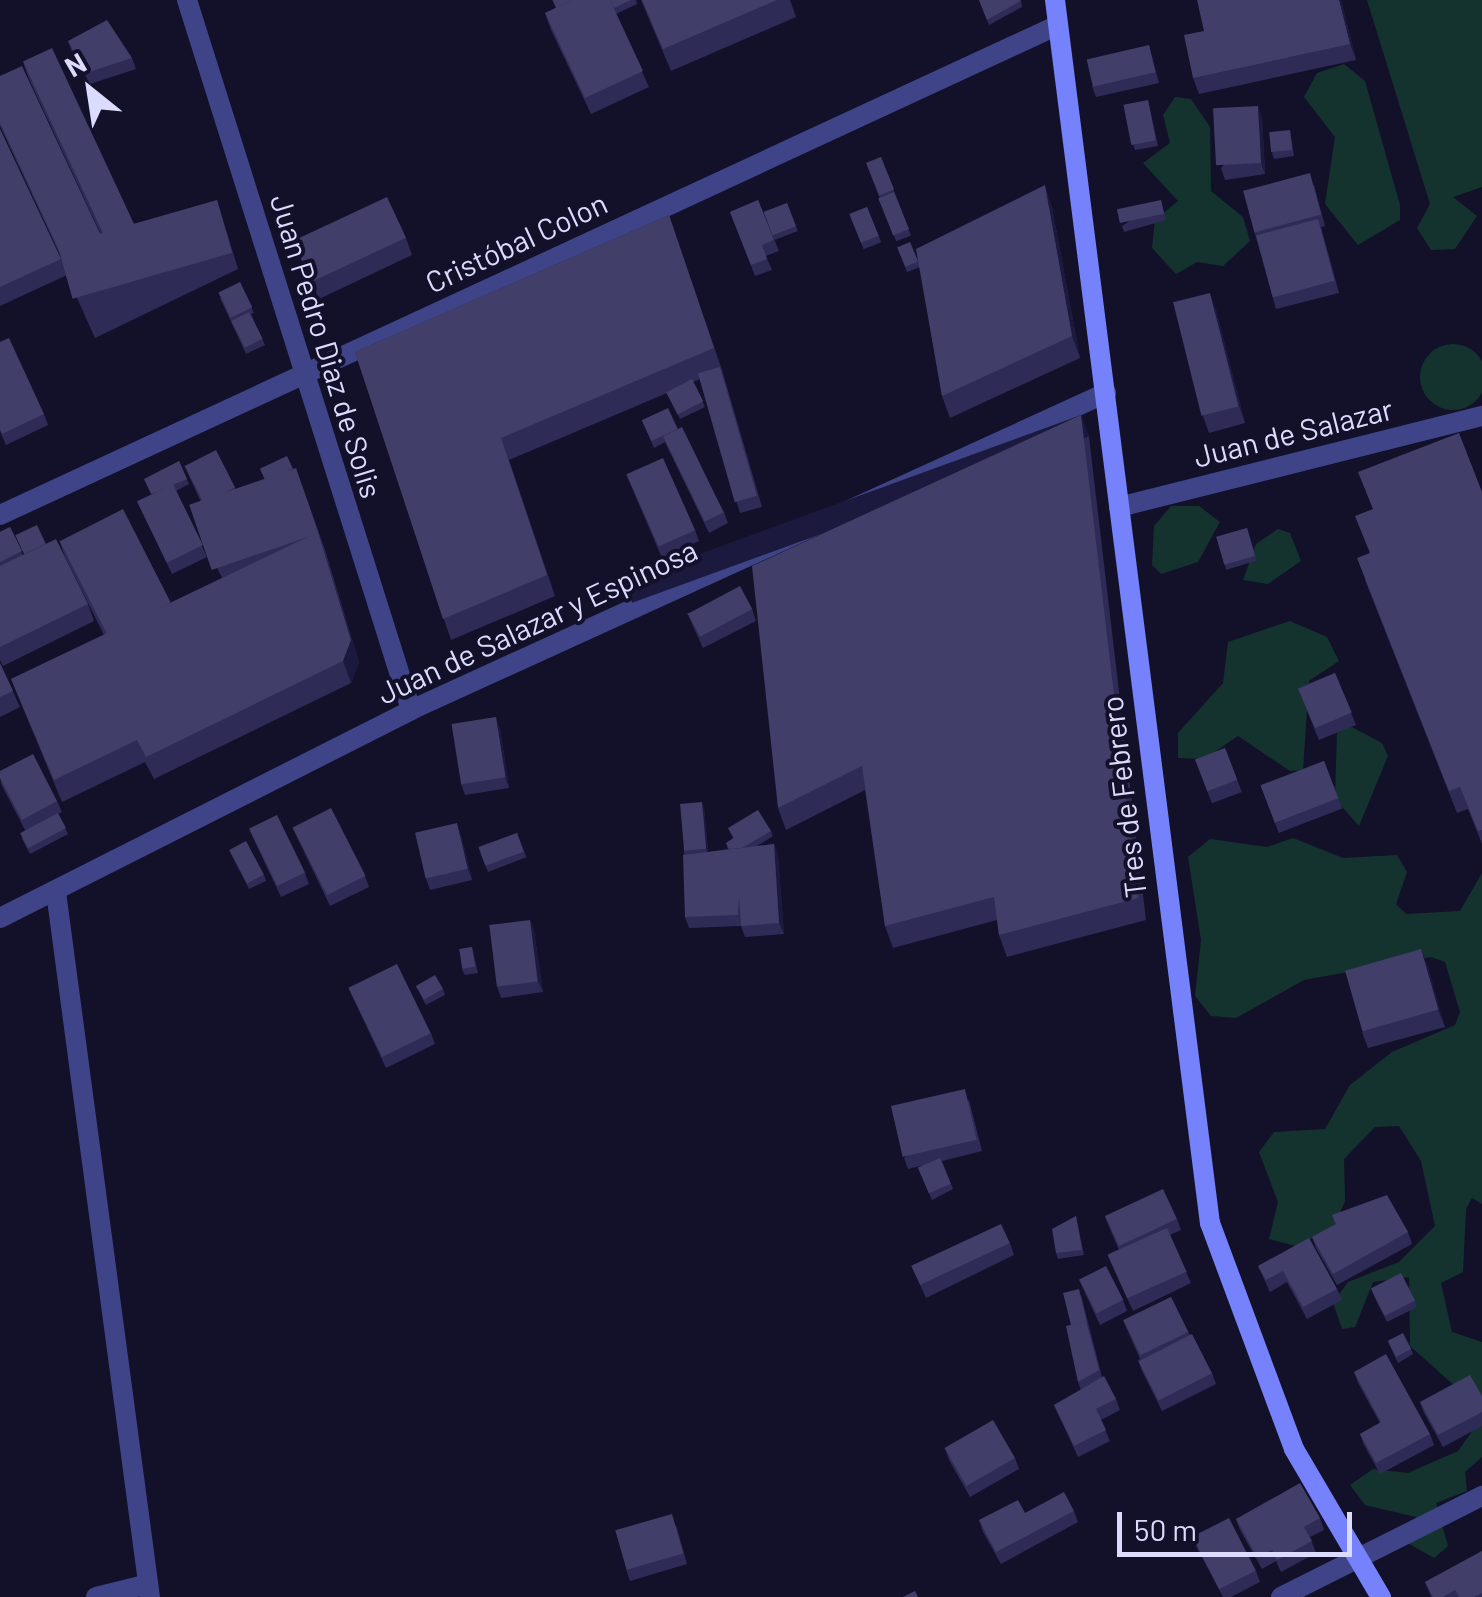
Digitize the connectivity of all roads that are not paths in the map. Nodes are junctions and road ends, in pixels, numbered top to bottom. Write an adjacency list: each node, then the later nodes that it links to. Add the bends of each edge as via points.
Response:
1 (188, 0): 4 (street, Juan Pedro Diaz de Solis)
2 (1055, 0): 3 (street, Tres de Febrero)
3 (1058, 25): 4 (street, Cristóbal Colon); 5 (street, Tres de Febrero)
4 (301, 375): 8 (street, Cristóbal Colon); 9 (street, Juan Pedro Diaz de Solis)
5 (1106, 393): 7 (street, Tres de Febrero); 9 (street, Juan de Salazar y Espinosa)
6 (1482, 416): 7 (street, Juan de Salazar)
7 (1119, 507): 13 (street, Tres de Febrero, via 1210,1223 1294,1450)
8 (0, 515)
9 (411, 710): 10 (street, Juan de Salazar y Espinosa)
10 (56, 892): 11 (street, Juan de Salazar y Espinosa); 14 (street)
11 (0, 918)
12 (1482, 1496): 13 (street)
13 (1356, 1556): 16 (street); 17 (street, Tres de Febrero)
14 (147, 1591): 15 (street)
15 (96, 1597)
16 (1281, 1597)
17 (1381, 1597)

